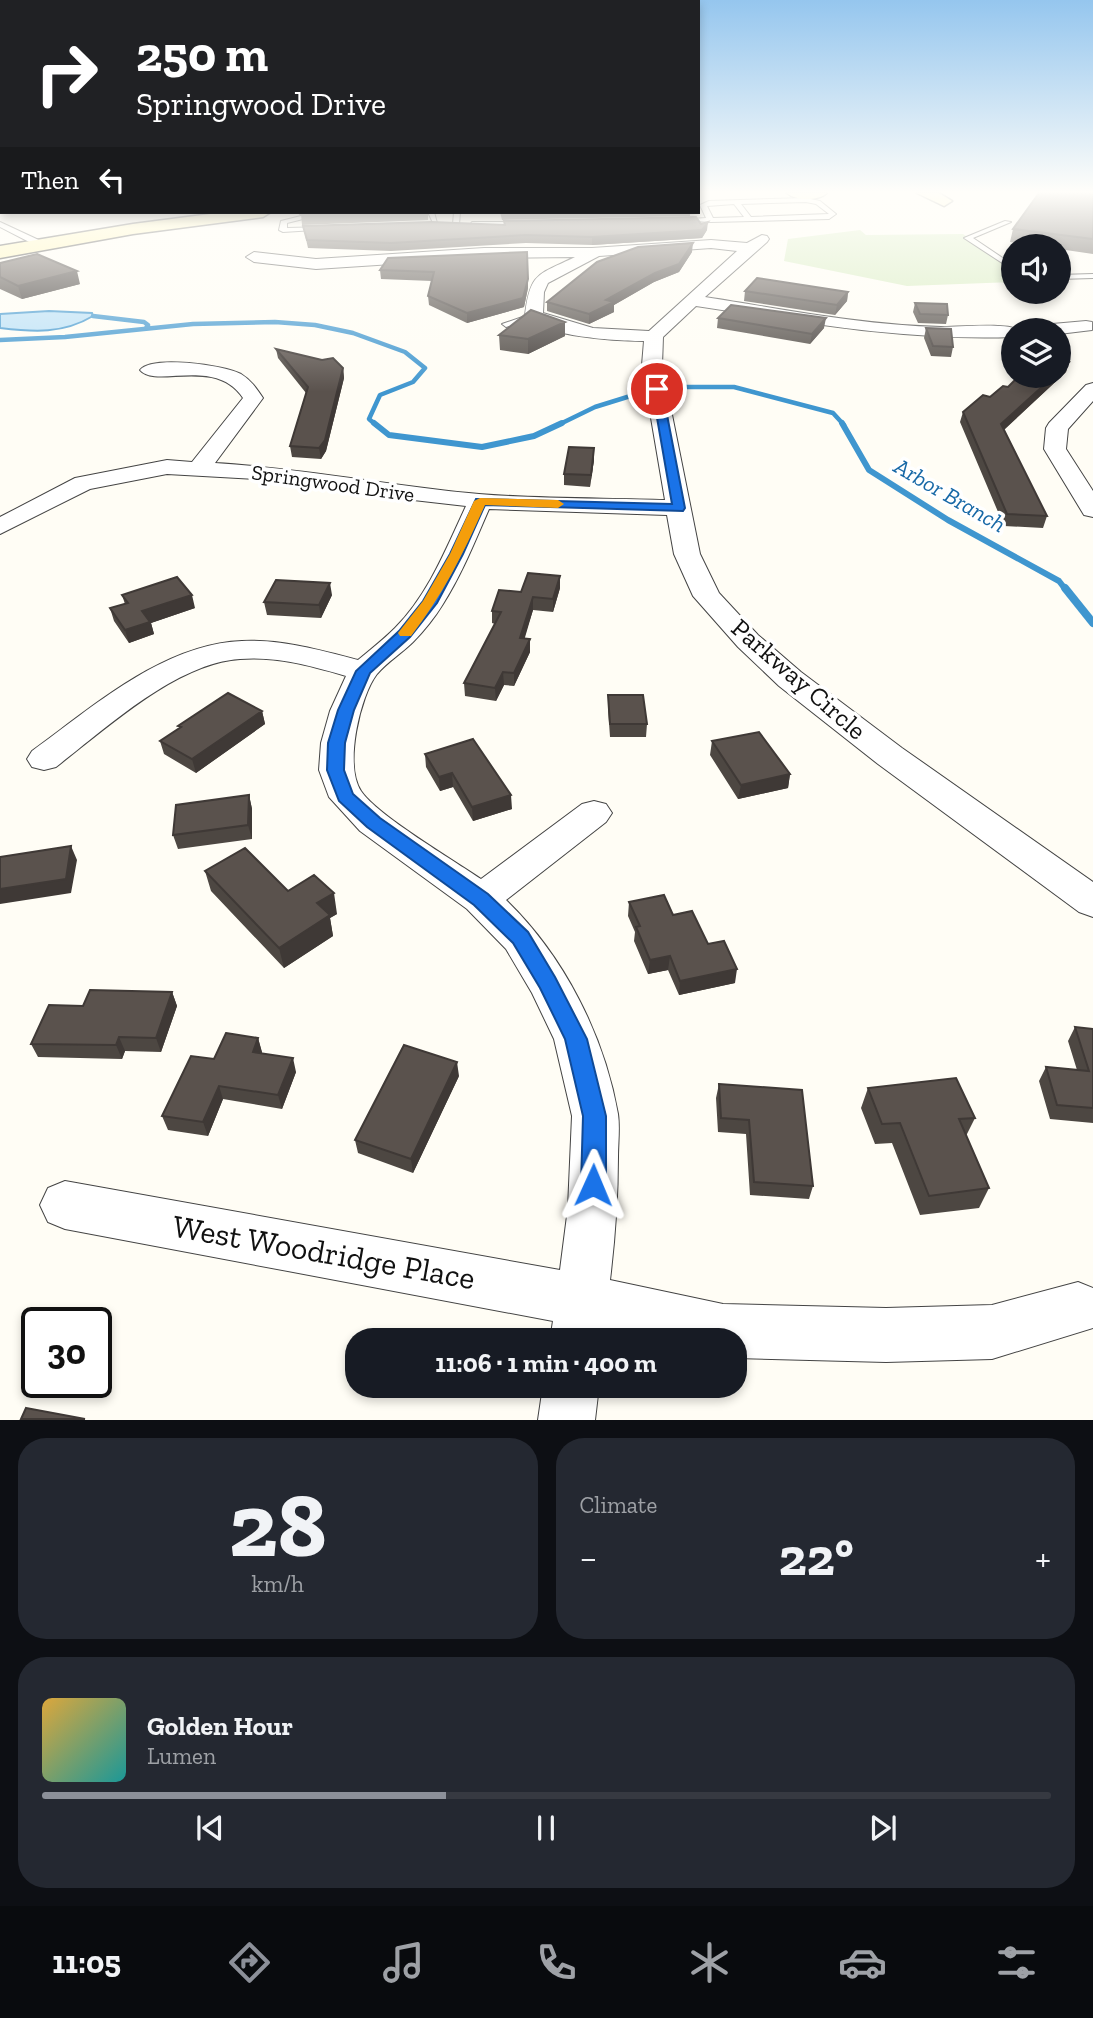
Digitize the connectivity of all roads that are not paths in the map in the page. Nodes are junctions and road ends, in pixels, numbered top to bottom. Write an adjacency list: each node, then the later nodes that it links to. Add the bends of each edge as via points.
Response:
1 (274, 259): 2 (street, via 316,264)
2 (389, 259)
3 (582, 259): 9 (street, via 541,280)
4 (730, 259): 7 (street)
5 (1071, 276): 6 (lane)
6 (1093, 276)
7 (692, 300): 13 (street, via 913,331); 14 (street)
8 (1067, 313): 11 (street)
9 (534, 316): 10 (lane); 14 (street, via 582,333)
10 (506, 324)
11 (1089, 328): 12 (street)
12 (1071, 329)
13 (1001, 333)
14 (654, 336): 19 (street, Parkway Circle, via 652,365)
15 (150, 370): 17 (street, via 198,369 230,376 248,387 253,398 249,405)
16 (1093, 389): 20 (street, via 1057,428 1055,449)
17 (200, 467): 18 (street, Springwood Drive); 21 (street, Springwood Drive, via 167,467 83,483)
18 (480, 501): 19 (street, Springwood Drive); 22 (street, via 430,603 405,634)
19 (679, 508): 26 (street, Parkway Circle, via 687,554 707,596 748,641 890,756)
20 (1093, 510)
21 (0, 527)
22 (363, 671): 23 (street, via 281,651 223,652 174,669); 25 (street, via 337,743 336,770 345,797)
23 (44, 759)
24 (594, 813): 25 (street)
25 (481, 900): 29 (street, via 520,938 548,983 576,1039 595,1116 593,1208)
26 (1093, 902)
27 (65, 1205): 29 (street, West Woodridge Place)
28 (1078, 1308): 29 (street, West Woodridge Place, via 992,1332 886,1335 723,1331)
29 (580, 1320)
30 (569, 1398): 31 (street)
31 (566, 1419)

